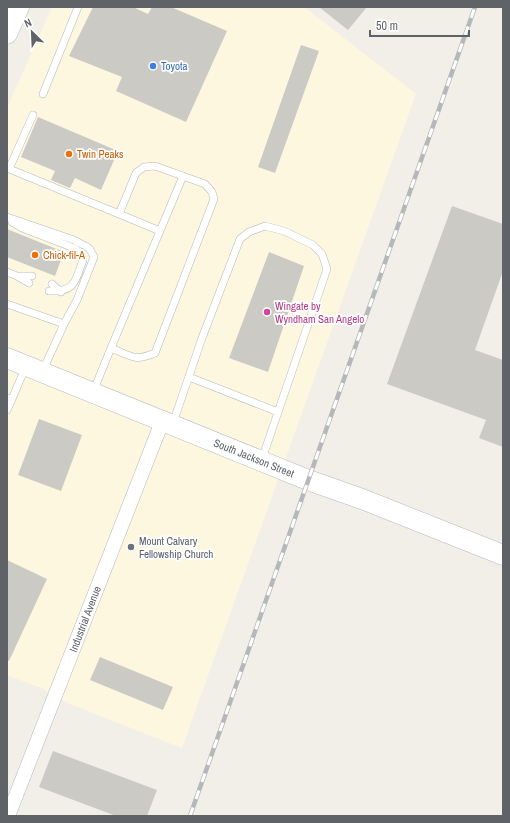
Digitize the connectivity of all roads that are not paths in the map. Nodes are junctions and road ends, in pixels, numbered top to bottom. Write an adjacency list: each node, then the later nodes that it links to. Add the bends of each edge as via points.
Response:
1 (19, 7): 3 (main road)
2 (78, 7): 4 (lane)
3 (7, 34)
4 (43, 94)
5 (33, 116): 6 (lane)
6 (8, 169): 8 (lane)
7 (183, 176): 8 (lane, via 155,166 144,167 136,173); 10 (lane); 18 (lane, via 206,184 214,199 155,353 136,358)
8 (118, 214): 10 (lane)
9 (7, 218): 15 (lane, via 22,228 80,252 83,260 74,284); 17 (lane, via 74,240 89,248 94,257 77,300)
10 (160, 232): 18 (lane)
11 (7, 272): 12 (lane)
12 (30, 280)
13 (52, 284): 15 (lane)
14 (49, 291): 15 (lane)
15 (60, 292)
16 (7, 304): 17 (lane)
17 (64, 324): 20 (lane)
18 (112, 348): 22 (lane)
19 (7, 358): 20 (main road, South Jackson Street)
20 (34, 369): 22 (main road, South Jackson Street); 23 (lane)
21 (189, 377): 25 (lane); 25 (lane, via 240,239 249,232 265,226 284,231 314,245 322,254 327,269); 26 (lane)
22 (93, 393): 26 (main road, South Jackson Street)
23 (9, 398): 24 (lane)
24 (7, 410)
25 (278, 412): 27 (lane)
26 (167, 423): 27 (main road, South Jackson Street); 29 (street, Industrial Avenue)
27 (262, 461): 28 (main road, South Jackson Street)
28 (503, 555)
29 (8, 816)

